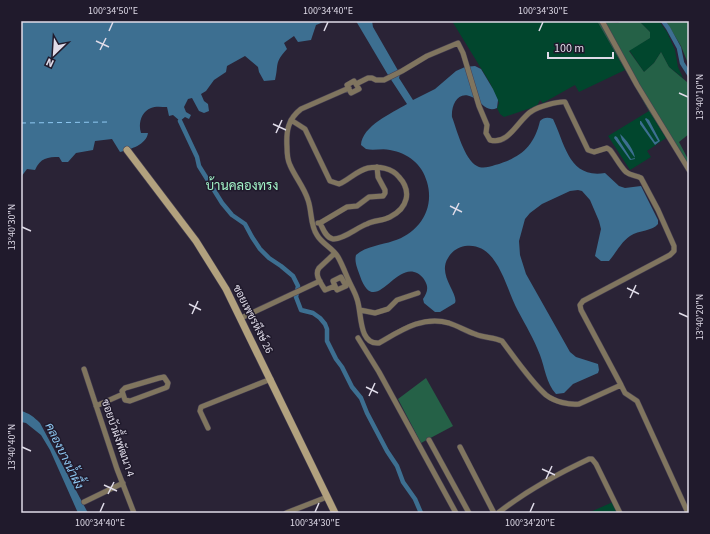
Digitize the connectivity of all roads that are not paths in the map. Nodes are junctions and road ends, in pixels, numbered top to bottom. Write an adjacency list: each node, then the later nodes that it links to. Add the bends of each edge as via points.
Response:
1 (602, 21): 5 (street, via 637,85)
2 (291, 120): 4 (street, via 305,128 330,181 339,184 358,171); 6 (street, via 286,132 287,159 309,201); 17 (street, via 301,109 349,88 351,93 359,89 356,84 368,78 384,80 456,43 462,50 490,140 495,141 509,134 533,110 565,102 588,150 610,150 626,172 641,178 674,246 674,251 670,255 583,301 580,305)
3 (127, 150): 13 (street, ซอยเพชรหึงษ์ 26, via 196,241)
4 (377, 168): 7 (street, via 378,177 385,190 383,196 369,197 357,206 347,207); 7 (street, via 383,167 396,173 405,183 407,196 404,205 398,211 390,217 368,223 335,239 326,234)
5 (689, 170)
6 (312, 223): 7 (street); 8 (street, via 320,239)
7 (320, 223)
8 (335, 253): 9 (street, via 317,271); 12 (street, via 357,298)
9 (320, 281): 10 (street, via 325,290); 13 (street)
10 (335, 286)
11 (418, 292): 12 (street, via 397,300 388,310 375,313)
12 (360, 310): 17 (street, via 363,332 374,344 413,324 429,320 448,323 483,338 502,341 547,395 566,403 579,404)
13 (241, 318): 16 (street, ซอยเพชรหึงษ์ 26)
14 (358, 338): 30 (street)
15 (84, 369): 19 (street, ซอยบัวผึ้งพัฒนา 4)
16 (271, 379): 20 (street, via 201,407 200,411); 24 (street, ซอยเพชรหึงษ์ 26)
17 (621, 385): 35 (street, via 625,393 637,401)
18 (123, 394): 18 (street, via 125,388 164,377 168,383 165,388 130,401 125,400); 19 (street)
19 (96, 406): 23 (street, ซอยบัวผึ้งพัฒนา 4)
20 (208, 428)
21 (429, 440): 31 (street)
22 (460, 447): 32 (street)
23 (123, 483): 25 (street); 27 (street, ซอยบัวผึ้งพัฒนา 4)
24 (327, 497): 28 (street); 29 (street, ซอยเพชรหึงษ์ 26)
25 (84, 502)
26 (506, 510): 33 (street); 34 (street, via 548,479 592,459)
27 (134, 513)
28 (286, 513)
29 (335, 513)
30 (456, 513)
31 (469, 513)
32 (494, 513)
33 (498, 513)
34 (620, 513)
35 (688, 513)

